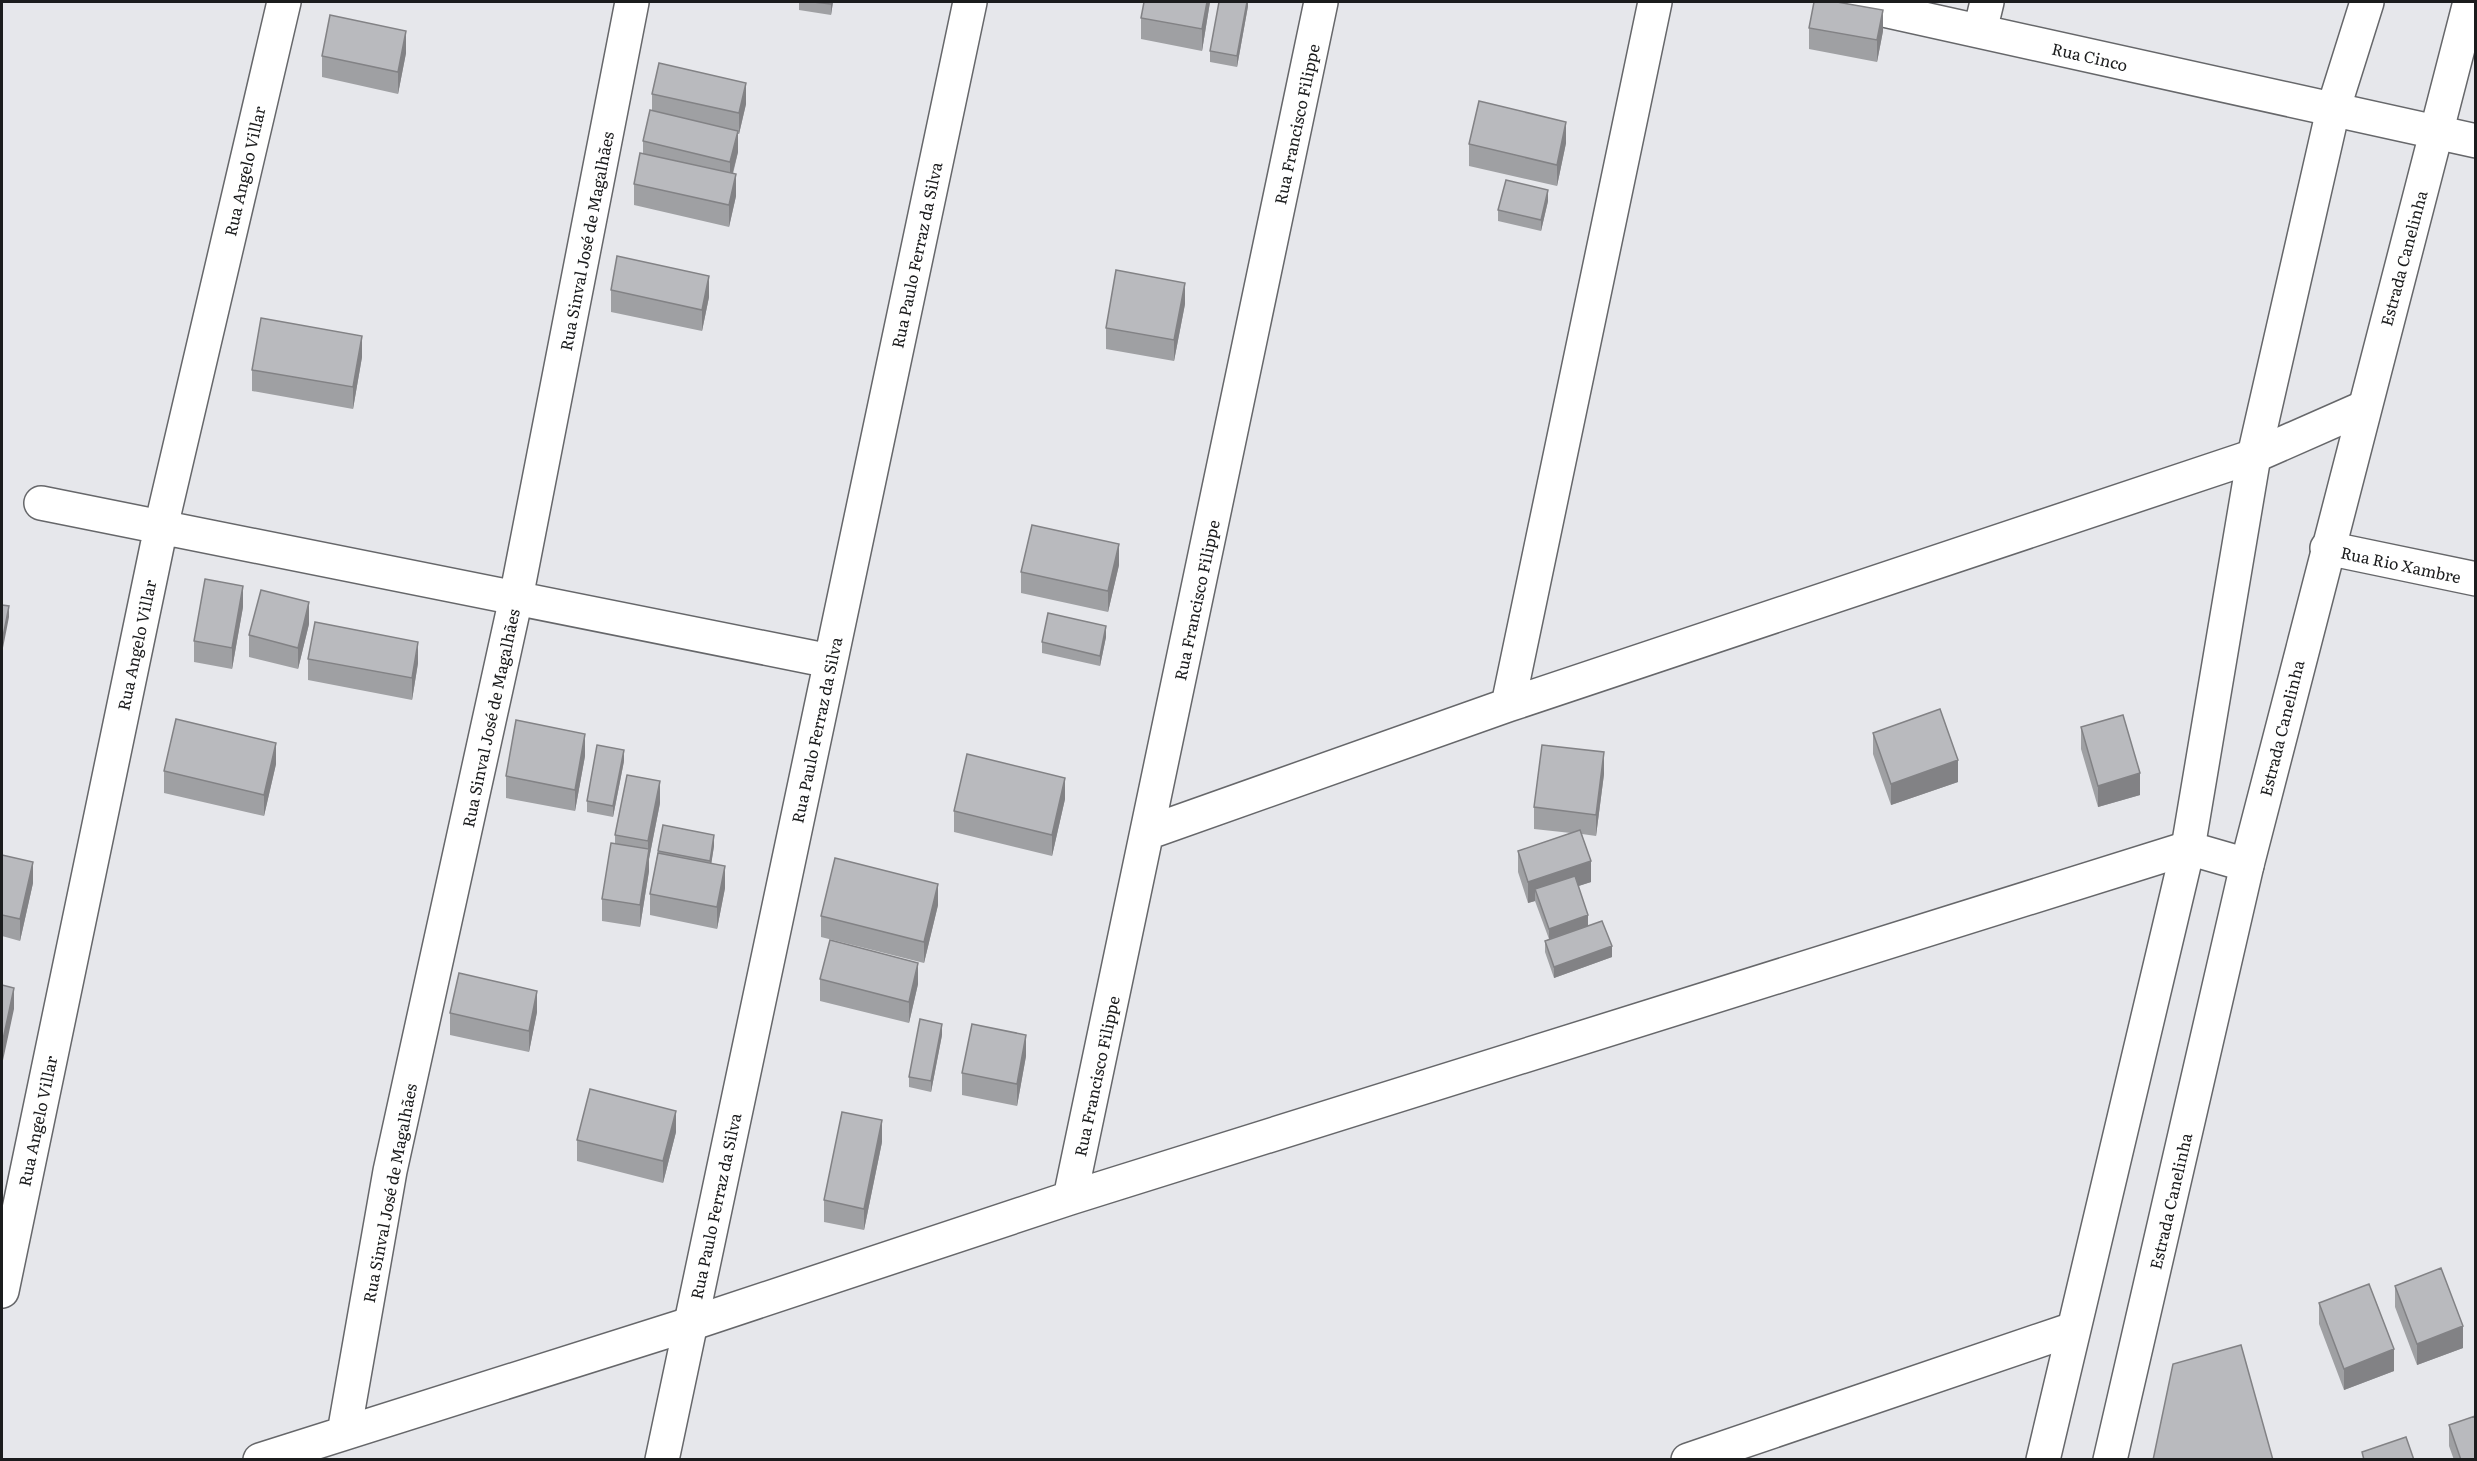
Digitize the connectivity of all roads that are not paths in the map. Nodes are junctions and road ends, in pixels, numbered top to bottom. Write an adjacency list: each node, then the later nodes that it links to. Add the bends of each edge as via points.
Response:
1 (284, 2): 16 (street, Rua Angelo Villar)
2 (632, 2): 19 (street, Rua Sinval José de Magalhães)
3 (970, 2): 20 (street, Rua Paulo Ferraz da Silva)
4 (1321, 2): 22 (street, Rua Francisco Filippe)
5 (1655, 2): 21 (street)
6 (1847, 2): 9 (street, Rua Cinco)
7 (2367, 2): 10 (street)
8 (2470, 2): 11 (street, Estrada Canelinha)
9 (1983, 16): 10 (street, Rua Cinco)
10 (2333, 110): 11 (street, Rua Cinco); 14 (street)
11 (2436, 132): 12 (street, Rua Cinco); 13 (street, Estrada Canelinha)
12 (2475, 141)
13 (2363, 408): 14 (street); 17 (street, Estrada Canelinha)
14 (2254, 456): 21 (street); 23 (street)
15 (41, 503): 16 (street)
16 (160, 527): 19 (street); 26 (street, Rua Angelo Villar)
17 (2327, 548): 18 (street, Rua Rio Xambre); 24 (street, Estrada Canelinha)
18 (2475, 579)
19 (516, 598): 20 (street); 29 (street, Rua Sinval José de Magalhães, via 390,1170)
20 (831, 661): 27 (street, Rua Paulo Ferraz da Silva)
21 (1508, 705): 22 (street)
22 (1147, 833): 25 (street, Rua Francisco Filippe)
23 (2188, 848): 24 (street); 25 (street); 28 (street)
24 (2247, 865): 34 (street, Estrada Canelinha)
25 (1070, 1198): 27 (street)
26 (2, 1291)
27 (690, 1324): 29 (street); 31 (street, Rua Paulo Ferraz da Silva)
28 (2073, 1329): 32 (street); 33 (street)
29 (344, 1433): 30 (street)
30 (260, 1460)
31 (662, 1460)
32 (1688, 1460)
33 (2043, 1460)
34 (2110, 1460)

